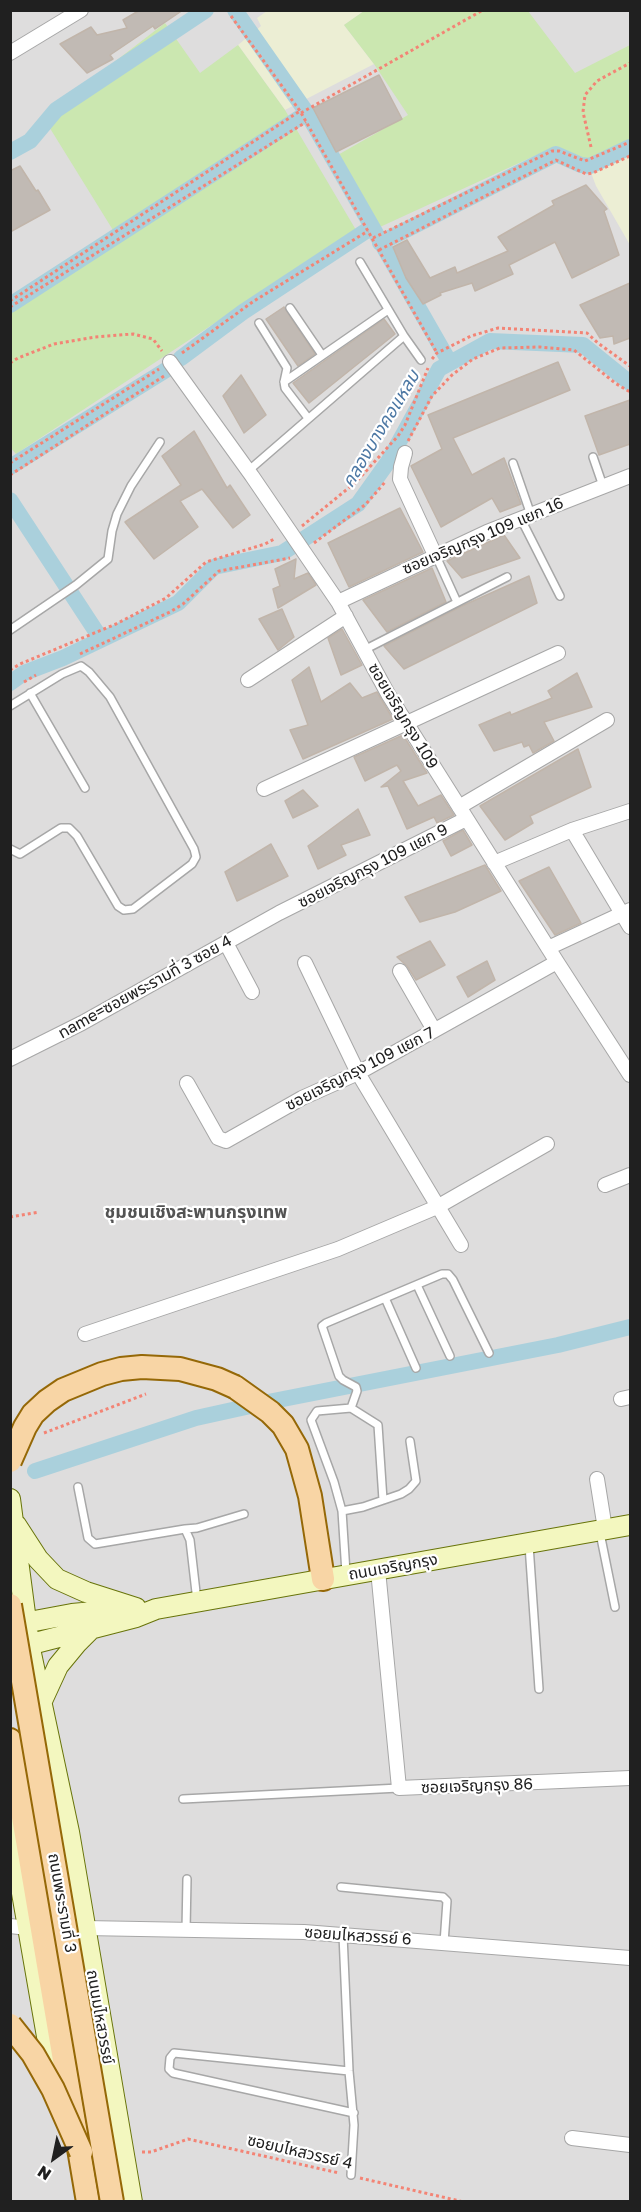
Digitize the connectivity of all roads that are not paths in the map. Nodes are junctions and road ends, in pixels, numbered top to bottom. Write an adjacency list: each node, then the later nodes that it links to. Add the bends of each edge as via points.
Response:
1 (81, 10): 2 (street)
2 (10, 53)
3 (360, 262): 5 (lane)
4 (290, 308): 8 (lane)
5 (388, 310): 7 (lane); 8 (lane)
6 (259, 323): 11 (lane, via 287,368)
7 (404, 336): 9 (lane); 12 (lane)
8 (322, 356): 11 (lane)
9 (421, 360)
10 (172, 364): 17 (street, ซอยเจริญกรุง 109)
11 (284, 382): 12 (lane)
12 (308, 418): 17 (lane)
13 (160, 442): 27 (lane, via 117,514 108,558)
14 (406, 449): 21 (street, via 400,479)
15 (593, 457): 19 (lane)
16 (513, 463): 20 (lane)
17 (248, 471): 24 (street, ซอยเจริญกรุง 109)
18 (630, 476): 19 (street, ซอยเจริญกรุง 109 แยก 16)
19 (603, 486): 20 (street, ซอยเจริญกรุง 109 แยก 16)
20 (526, 517): 21 (street, ซอยเจริญกรุง 109 แยก 16); 23 (lane)
21 (435, 555): 24 (street, ซอยเจริญกรุง 109 แยก 16); 25 (lane)
22 (507, 577): 25 (lane)
23 (560, 596)
24 (338, 602): 26 (street, ซอยเจริญกรุง 109)
25 (457, 602): 28 (lane)
26 (346, 616): 28 (street, ซอยเจริญกรุง 109); 30 (street)
27 (10, 630)
28 (364, 650): 34 (street, ซอยเจริญกรุง 109)
29 (558, 653): 34 (street)
30 (248, 680)
31 (30, 693): 32 (lane); 35 (lane); 40 (lane, via 81,666 89,672 110,697 196,857 133,909 124,910 69,828 61,828 20,854)
32 (10, 706)
33 (607, 720): 38 (street, ซอยเจริญกรุง 109 แยก 9)
34 (406, 722): 36 (street); 38 (street, ซอยเจริญกรุง 109)
35 (85, 788)
36 (264, 789)
37 (630, 811): 39 (street)
38 (463, 813): 41 (street, ซอยเจริญกรุง 109); 43 (street, ซอยเจริญกรุง 109 แยก 9)
39 (572, 830): 41 (street); 42 (street)
40 (10, 849)
41 (494, 863): 46 (street, ซอยเจริญกรุง 109)
42 (626, 911): 44 (street); 46 (street)
43 (279, 913): 45 (street, name=ซอยพระรามที่ 3 ซอย 4)
44 (630, 927)
45 (226, 943): 50 (street); 52 (street, name=ซอยพระรามที่ 3 ซอย 4)
46 (548, 948): 47 (street, ซอยเจริญกรุง 109)
47 (557, 962): 51 (street, ซอยเจริญกรุง 109 แยก 7); 53 (street, ซอยเจริญกรุง 109)
48 (305, 963): 54 (street)
49 (400, 971): 51 (street)
50 (252, 992)
51 (434, 1030): 54 (street, ซอยเจริญกรุง 109 แยก 7)
52 (10, 1059)
53 (629, 1071)
54 (358, 1073): 55 (street, ซอยเจริญกรุง 109 แยก 7, via 302,1098 226,1141 218,1138); 59 (street)
55 (187, 1083)
56 (547, 1144): 59 (street)
57 (630, 1175): 58 (street)
58 (605, 1185)
59 (437, 1207): 60 (street); 63 (street, via 338,1249)
60 (461, 1245)
61 (417, 1285): 62 (lane); 64 (lane, via 448,1274); 65 (lane)
62 (385, 1298): 66 (lane); 67 (lane, via 322,1326 339,1376 356,1387)
63 (86, 1334)
64 (489, 1353)
65 (450, 1356)
66 (416, 1368)
67 (351, 1408): 73 (lane, via 378,1425); 74 (lane, via 316,1411 311,1420)
68 (411, 1441): 73 (lane, via 416,1481 401,1494)
69 (10, 1461): 83 (main road, bridge, via 33,1414 63,1390 82,1382 121,1369 142,1367 180,1369 217,1379 254,1399 283,1425 297,1449 318,1540)
70 (597, 1479): 79 (street)
71 (78, 1487): 78 (lane, via 88,1538 95,1544)
72 (10, 1499): 76 (main road, ถนนพระรามที่ 3)
73 (384, 1500): 74 (lane)
74 (342, 1511): 82 (lane)
75 (244, 1514): 78 (lane)
76 (13, 1521): 86 (main road, via 38,1559 57,1579 86,1592); 87 (main road, ถนนพระรามที่ 3)
77 (630, 1525): 79 (main road, ถนนเจริญกรุง)
78 (185, 1529): 84 (lane, via 190,1540)
79 (602, 1530): 80 (main road, ถนนเจริญกรุง); 85 (lane)
80 (529, 1544): 81 (main road, ถนนเจริญกรุง); 90 (lane)
81 (378, 1570): 82 (main road, ถนนเจริญกรุง); 94 (street, ซอยเจริญกรุง 86)
82 (347, 1575): 83 (main road, ถนนเจริญกรุง)
83 (322, 1580): 84 (main road, ถนนเจริญกรุง)
84 (197, 1601): 86 (main road, ถนนเจริญกรุง)
85 (615, 1607)
86 (146, 1608): 87 (main road, ถนนเจริญกรุง); 88 (main road, ถนนเจริญกรุง, via 136,1617)
87 (15, 1618): 89 (main road, ถนนมไหสวรรย์); 114 (main road, ถนนพระรามที่ 3, bridge)
88 (91, 1629): 89 (main road, ถนนเจริญกรุง); 91 (main road, via 58,1666)
89 (20, 1647): 91 (main road, ถนนมไหสวรรย์)
90 (539, 1689)
91 (41, 1703): 100 (main road, ถนนมไหสวรรย์)
92 (10, 1740): 110 (main road, ถนนพระรามที่ 3, bridge)
93 (630, 1778): 94 (street, ซอยเจริญกรุง 86)
94 (399, 1788): 95 (lane)
95 (183, 1799)
96 (10, 1824): 99 (main road)
97 (187, 1879): 101 (lane)
98 (341, 1887): 103 (lane, via 443,1898 447,1901)
99 (19, 1927): 112 (main road)
100 (85, 1928): 101 (street, ซอยมไหสวรรย์ 6); 115 (main road, ถนนมไหสวรรย์)
101 (186, 1930): 102 (street, ซอยมไหสวรรย์ 6)
102 (343, 1935): 103 (street, ซอยมไหสวรรย์ 6); 106 (lane)
103 (444, 1943): 104 (street, ซอยมไหสวรรย์ 6)
104 (630, 1958)
105 (10, 2025): 110 (main road, bridge, via 53,2089)
106 (349, 2071): 107 (lane); 107 (lane, via 174,2053 169,2069)
107 (354, 2113): 111 (lane)
108 (572, 2138): 109 (street)
109 (630, 2145)
110 (81, 2152): 113 (main road, ถนนพระรามที่ 3)
111 (351, 2175)
112 (82, 2202)
113 (88, 2202)
114 (112, 2202)
115 (132, 2202)

